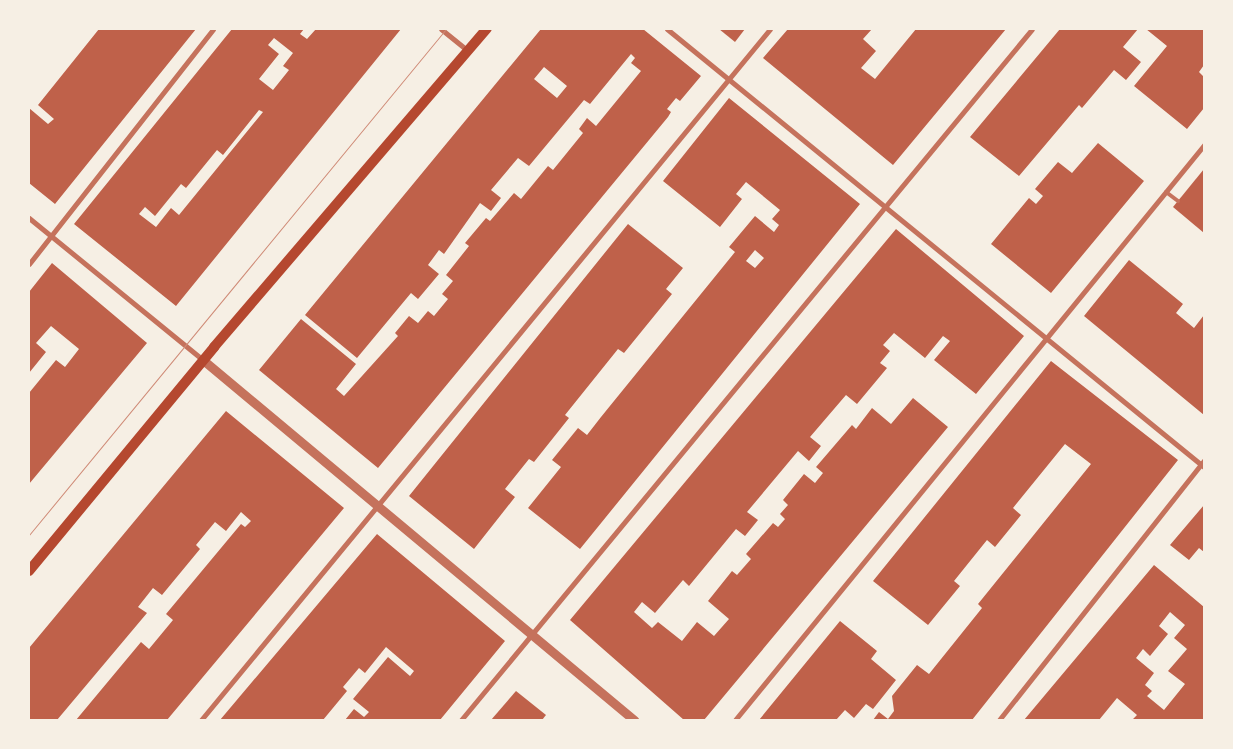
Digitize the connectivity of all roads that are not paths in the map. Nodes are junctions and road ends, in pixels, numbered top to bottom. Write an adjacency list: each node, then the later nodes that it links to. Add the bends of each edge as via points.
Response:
1 (213, 29): 14 (street)
2 (440, 29): 7 (street)
3 (487, 29): 7 (main road)
4 (667, 29): 8 (street)
5 (770, 29): 8 (street)
6 (1032, 29): 12 (street)
7 (468, 51): 17 (main road)
8 (729, 79): 12 (street); 19 (street)
9 (1204, 145): 10 (street)
10 (1166, 192): 11 (lane); 16 (street)
11 (1178, 201)
12 (884, 207): 16 (street); 21 (street)
13 (29, 218): 14 (street)
14 (50, 236): 15 (street); 17 (street)
15 (29, 264)
16 (1045, 339): 18 (street); 25 (street)
17 (203, 360): 19 (street); 20 (main road)
18 (1203, 463): 26 (street)
19 (378, 506): 21 (street); 22 (street)
20 (29, 571)
21 (532, 634): 23 (street); 24 (street)
22 (201, 720)
23 (461, 720)
24 (634, 720)
25 (735, 720)
26 (999, 720)

